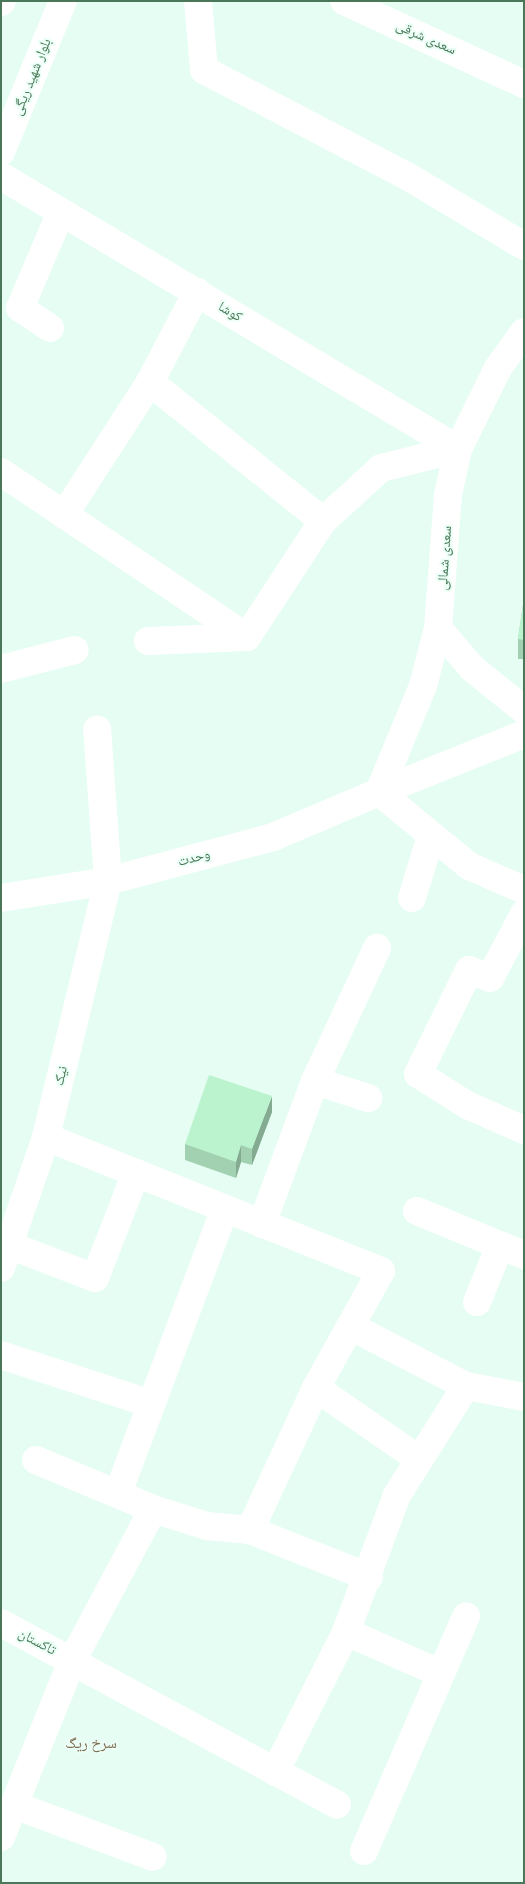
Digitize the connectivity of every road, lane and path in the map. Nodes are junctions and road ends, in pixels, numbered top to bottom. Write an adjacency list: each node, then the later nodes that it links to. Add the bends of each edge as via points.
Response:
1 (63, 1): 5 (street, بلوار شهید ریگی)
2 (198, 1): 8 (street, via 204,70 407,176)
3 (344, 1): 4 (street, سعدی شرقی)
4 (518, 79)
5 (1, 152)
6 (1, 176): 7 (street, کوشا)
7 (61, 212): 9 (street, کوشا); 10 (street, via 20,308)
8 (524, 246)
9 (197, 292): 12 (street); 13 (street, کوشا)
10 (50, 328)
11 (524, 332): 13 (street, سعدی شمالی, via 498,368)
12 (150, 382): 15 (street); 16 (street)
13 (458, 449): 16 (street, via 381,468); 17 (street, سعدی شمالی, via 448,495)
14 (1, 472): 15 (street)
15 (64, 515): 18 (street)
16 (322, 520): 18 (street)
17 (438, 628): 22 (street, via 472,668); 25 (street, سعدی شمالی, via 423,686)
18 (247, 637): 19 (street)
19 (148, 641)
20 (75, 650): 21 (street)
21 (1, 669)
22 (524, 710)
23 (97, 729): 27 (street, نیک)
24 (524, 734): 25 (street, وحدت)
25 (379, 792): 26 (street); 27 (street, وحدت, via 273,837)
26 (431, 836): 28 (street, via 470,866); 30 (street)
27 (108, 880): 29 (street, وحدت); 36 (street, نیک)
28 (524, 890)
29 (1, 898)
30 (412, 898)
31 (524, 914): 35 (street, via 490,978 469,970 418,1074 466,1105)
32 (377, 948): 33 (street)
33 (315, 1081): 34 (street); 40 (street)
34 (368, 1098)
35 (524, 1130)
36 (46, 1137): 37 (street); 42 (street, نیک)
37 (136, 1173): 38 (street); 42 (street, via 95,1278)
38 (225, 1209): 40 (street); 49 (street)
39 (417, 1211): 41 (street)
40 (262, 1224): 44 (street, via 381,1271)
41 (512, 1250): 43 (street)
42 (5, 1257)
43 (477, 1302)
44 (352, 1327): 46 (street); 47 (street)
45 (1, 1355): 49 (street)
46 (466, 1386): 48 (street); 50 (street)
47 (316, 1388): 50 (street); 54 (street)
48 (524, 1398)
49 (149, 1402): 52 (street)
50 (417, 1458): 55 (street, via 376,1542)
51 (36, 1460): 52 (street)
52 (118, 1493): 53 (street)
53 (154, 1509): 54 (street, via 207,1526); 59 (street)
54 (250, 1530): 55 (street)
55 (369, 1577): 58 (street)
56 (466, 1616): 60 (street)
57 (1, 1623): 59 (street, تاکستان)
58 (346, 1632): 60 (street); 61 (street)
59 (72, 1661): 61 (street, تاکستان); 63 (street)
60 (440, 1673): 65 (street)
61 (275, 1772): 62 (street, تاکستان)
62 (337, 1804)
63 (14, 1805): 64 (street); 66 (street)
64 (1, 1837)
65 (364, 1850)
66 (153, 1857)

